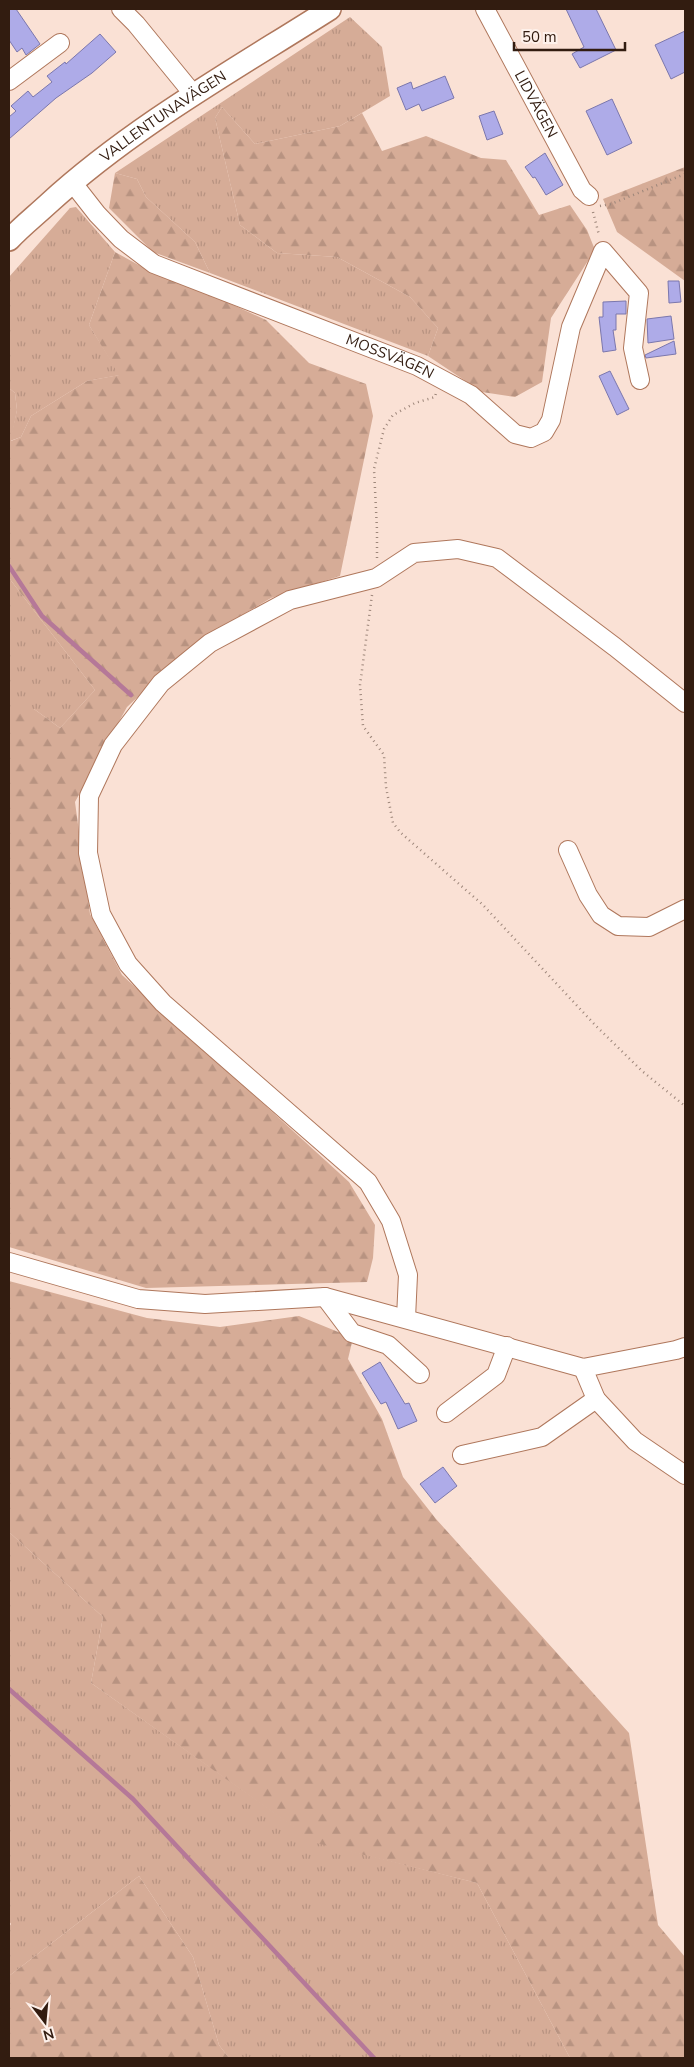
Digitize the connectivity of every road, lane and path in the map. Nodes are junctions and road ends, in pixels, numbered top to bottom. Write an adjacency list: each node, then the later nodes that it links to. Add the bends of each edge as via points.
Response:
1 (121, 9): 6 (street)
2 (330, 9): 6 (main road, VALLENTUNAVÄGEN)
3 (485, 9): 9 (street, LIDVÄGEN)
4 (60, 43): 5 (street)
5 (9, 81)
6 (194, 95): 8 (main road, VALLENTUNAVÄGEN)
7 (685, 174): 9 (path, via 611,204)
8 (72, 182): 10 (main road, VALLENTUNAVÄGEN); 12 (street, MOSSVÄGEN, via 121,239 154,264 417,366)
9 (590, 202): 11 (path)
10 (9, 240)
11 (603, 251): 12 (street, MOSSVÄGEN, via 571,327 551,420 544,432 531,438 515,434 472,396); 13 (street, via 639,293 633,348)
12 (442, 379): 14 (path, via 435,397 414,402 393,415 384,429 374,469)
13 (640, 380)
14 (376, 578): 15 (street, via 414,553 458,549 497,558); 18 (path, via 360,684 363,726 384,755 393,822 401,833 484,905 596,1026); 21 (street, via 290,600 210,643 161,683 113,745 88,796 88,853 101,914 128,964 163,1003 368,1182 391,1221 408,1275)
15 (685, 703)
16 (568, 850): 17 (street, via 588,895 601,915 618,926 649,927)
17 (685, 909)
18 (685, 1106)
19 (9, 1262): 20 (street, via 138,1299 205,1304)
20 (325, 1297): 21 (street); 25 (street, via 352,1333 388,1345)
21 (406, 1318): 22 (street)
22 (507, 1346): 24 (street); 27 (street, via 496,1375)
23 (685, 1346): 24 (street)
24 (583, 1368): 26 (street)
25 (420, 1374)
26 (596, 1399): 28 (street, via 542,1437); 29 (street, via 635,1441)
27 (446, 1413)
28 (462, 1455)
29 (685, 1475)

